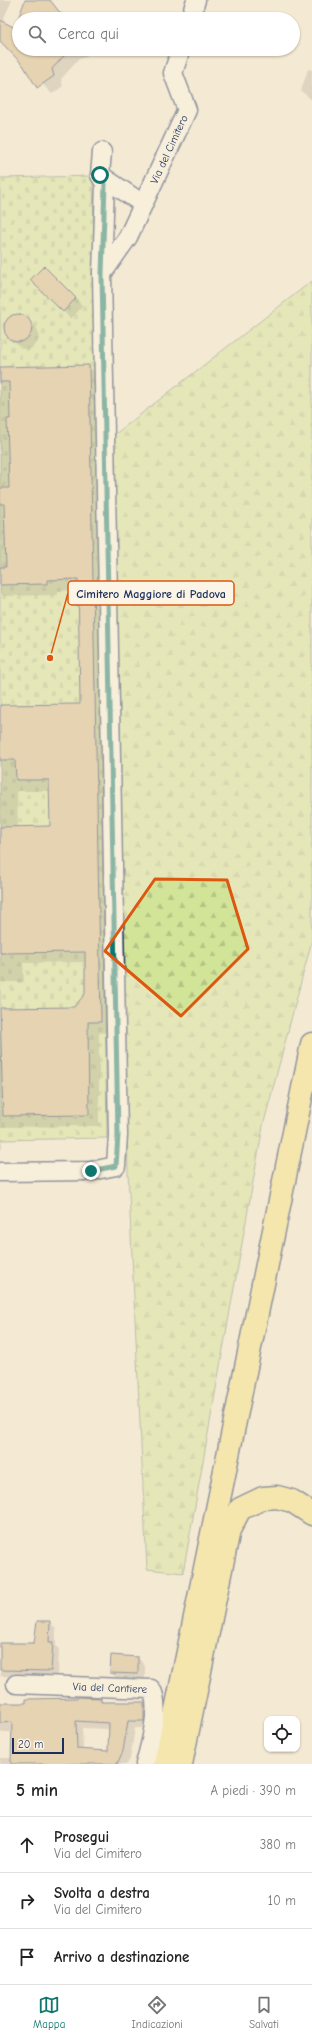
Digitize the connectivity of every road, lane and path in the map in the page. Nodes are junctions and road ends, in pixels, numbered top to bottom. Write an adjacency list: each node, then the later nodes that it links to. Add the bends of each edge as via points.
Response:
1 (196, 0): 2 (street)
2 (192, 12)
3 (179, 56): 6 (street, Via del Cimitero, via 173,73 187,110)
4 (102, 152): 5 (street)
5 (100, 175): 6 (street); 7 (street, via 105,184)
6 (144, 204): 7 (street, Via del Cimitero, via 128,237)
7 (102, 274): 9 (street, via 118,1127 116,1166 91,1171)
8 (312, 1044): 13 (highway)
9 (0, 1172)
10 (312, 1514): 14 (highway, via 292,1501 278,1497 263,1498 240,1509 229,1530)
11 (16, 1684): 12 (street, Via del Cantiere, via 151,1689 156,1695 155,1711 151,1741)
12 (144, 1764)
13 (165, 1764)
14 (181, 1764)

